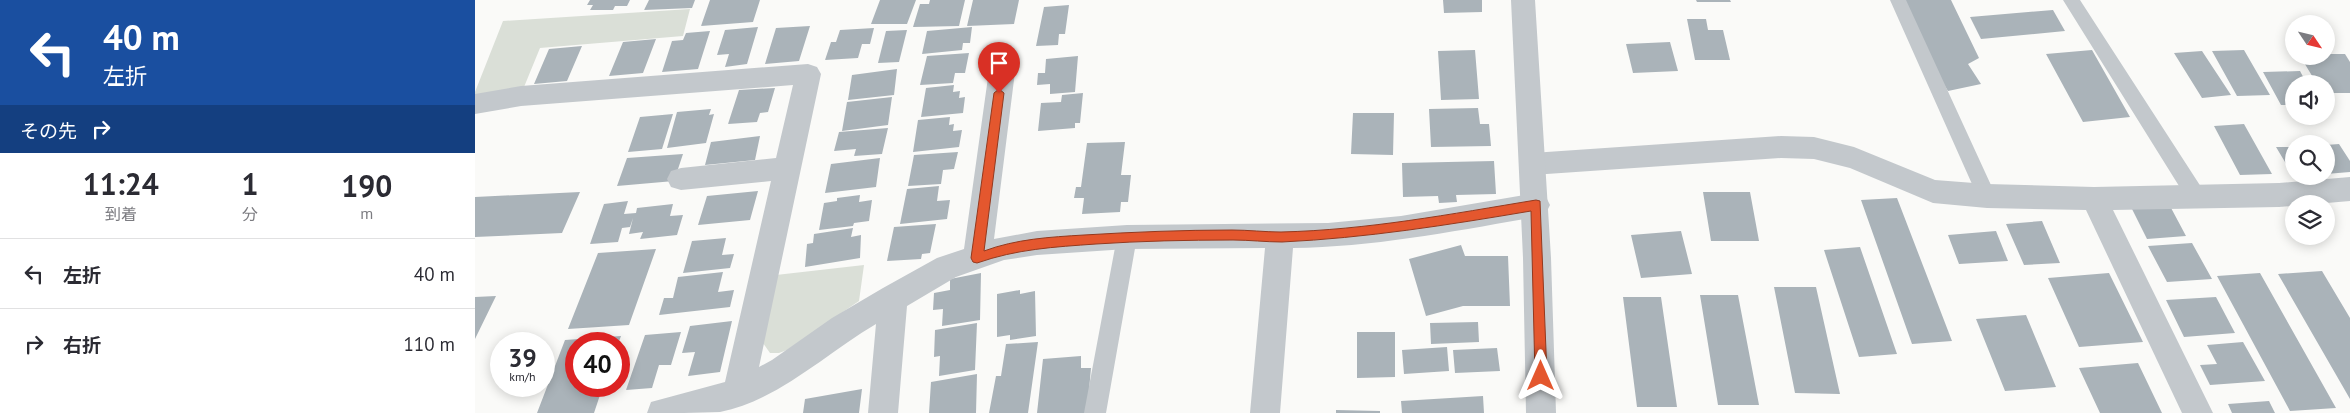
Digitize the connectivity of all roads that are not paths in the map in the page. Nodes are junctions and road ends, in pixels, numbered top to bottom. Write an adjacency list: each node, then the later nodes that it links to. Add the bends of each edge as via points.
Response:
1 (1523, 0): 6 (street)
2 (1897, 0): 10 (lane)
3 (2071, 0): 11 (lane)
4 (1004, 56): 16 (street)
5 (475, 104): 7 (street, via 521,96 809,74)
6 (1532, 164): 10 (street, via 1781,147 1814,148 1854,158 1933,191); 13 (street)
7 (787, 168): 8 (street); 18 (street)
8 (681, 179)
9 (2350, 189): 11 (street, via 2279,195)
10 (1987, 196): 12 (street)
11 (2196, 196): 12 (street)
12 (2094, 198): 24 (street)
13 (1536, 205): 15 (street, via 1401,228); 23 (street)
14 (1127, 237): 15 (street); 16 (street, via 1037,243 1004,248); 21 (lane)
15 (1280, 237): 22 (street)
16 (977, 258): 17 (street, via 947,267)
17 (893, 297): 18 (street, via 783,370); 20 (street)
18 (738, 393): 19 (street)
19 (662, 413)
20 (883, 413)
21 (1095, 413)
22 (1265, 413)
23 (1541, 413)
24 (2198, 413)

